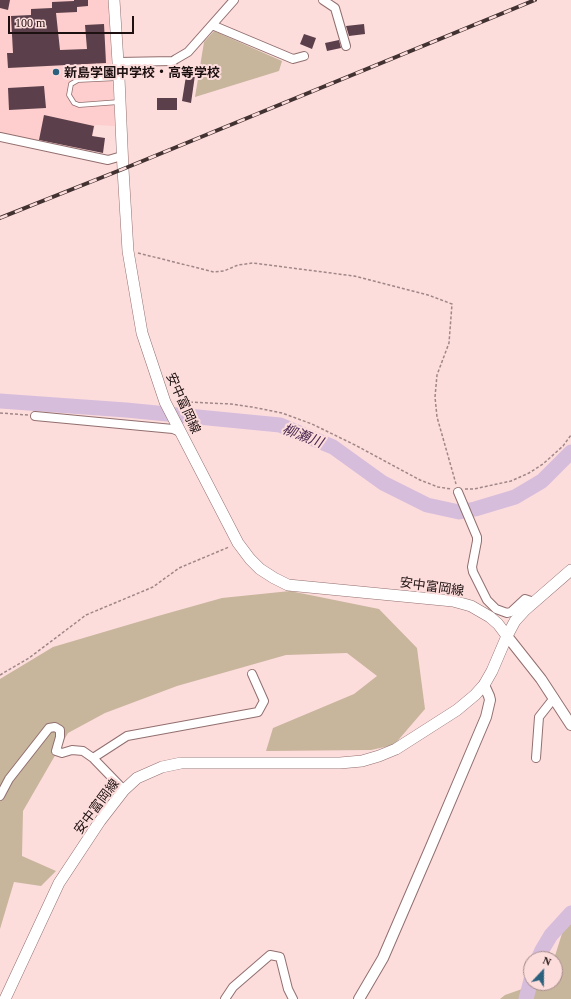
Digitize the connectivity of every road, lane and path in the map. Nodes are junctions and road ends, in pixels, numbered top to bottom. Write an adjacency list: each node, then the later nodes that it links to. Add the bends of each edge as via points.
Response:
1 (114, 0): 7 (main road, 安中富岡線)
2 (234, 0): 4 (street)
3 (323, 0): 5 (street, via 335,8)
4 (212, 25): 6 (street, via 293,58); 7 (street, via 188,52 173,61)
5 (346, 46)
6 (304, 56)
7 (118, 62): 8 (main road, 安中富岡線)
8 (119, 78): 9 (main road, 安中富岡線); 9 (lane, via 78,80 71,84 69,96 79,105)
9 (120, 102): 11 (main road, 安中富岡線)
10 (0, 136): 11 (street, via 108,160)
11 (122, 156): 12 (main road, 安中富岡線)
12 (128, 251): 13 (main road, 安中富岡線, via 142,333); 18 (path, via 214,272 224,271 238,264 253,263 354,276 428,295 452,304 449,343 437,375 434,397 437,417)
13 (165, 400): 16 (main road, 安中富岡線); 18 (path, via 231,404 282,413 356,445 420,480 438,487)
14 (0, 413): 15 (path)
15 (35, 416): 16 (street)
16 (180, 431): 19 (main road, 安中富岡線)
17 (571, 435): 18 (path, via 563,446 529,473 474,489)
18 (458, 490): 21 (street, via 477,541 473,572 487,600 496,609 507,613 525,599)
19 (238, 542): 22 (main road, 安中富岡線, via 260,569 288,585 453,601 471,606 490,617); 24 (path, via 179,568 153,587 86,615 28,658)
20 (571, 570): 21 (main road)
21 (534, 602): 22 (main road, via 515,621)
22 (507, 636): 25 (main road, 安中富岡線); 26 (street)
23 (252, 674): 28 (street, via 264,701 258,712 127,736)
24 (0, 675)
25 (484, 685): 30 (main road, 安中富岡線, via 457,710 396,749 362,761 181,763 151,771 137,778); 35 (street, via 490,696 486,717 383,958)
26 (554, 698): 27 (street); 29 (street, via 539,717)
27 (571, 725)
28 (93, 758): 30 (street); 31 (street, via 84,751 72,750 62,754 56,750 60,730 50,728 9,779)
29 (536, 758)
30 (124, 790): 32 (main road, 安中富岡線, via 59,883)
31 (0, 796)
32 (5, 999)
33 (225, 999): 34 (street, via 233,987 270,955 280,957)
34 (293, 999)
35 (358, 999)

